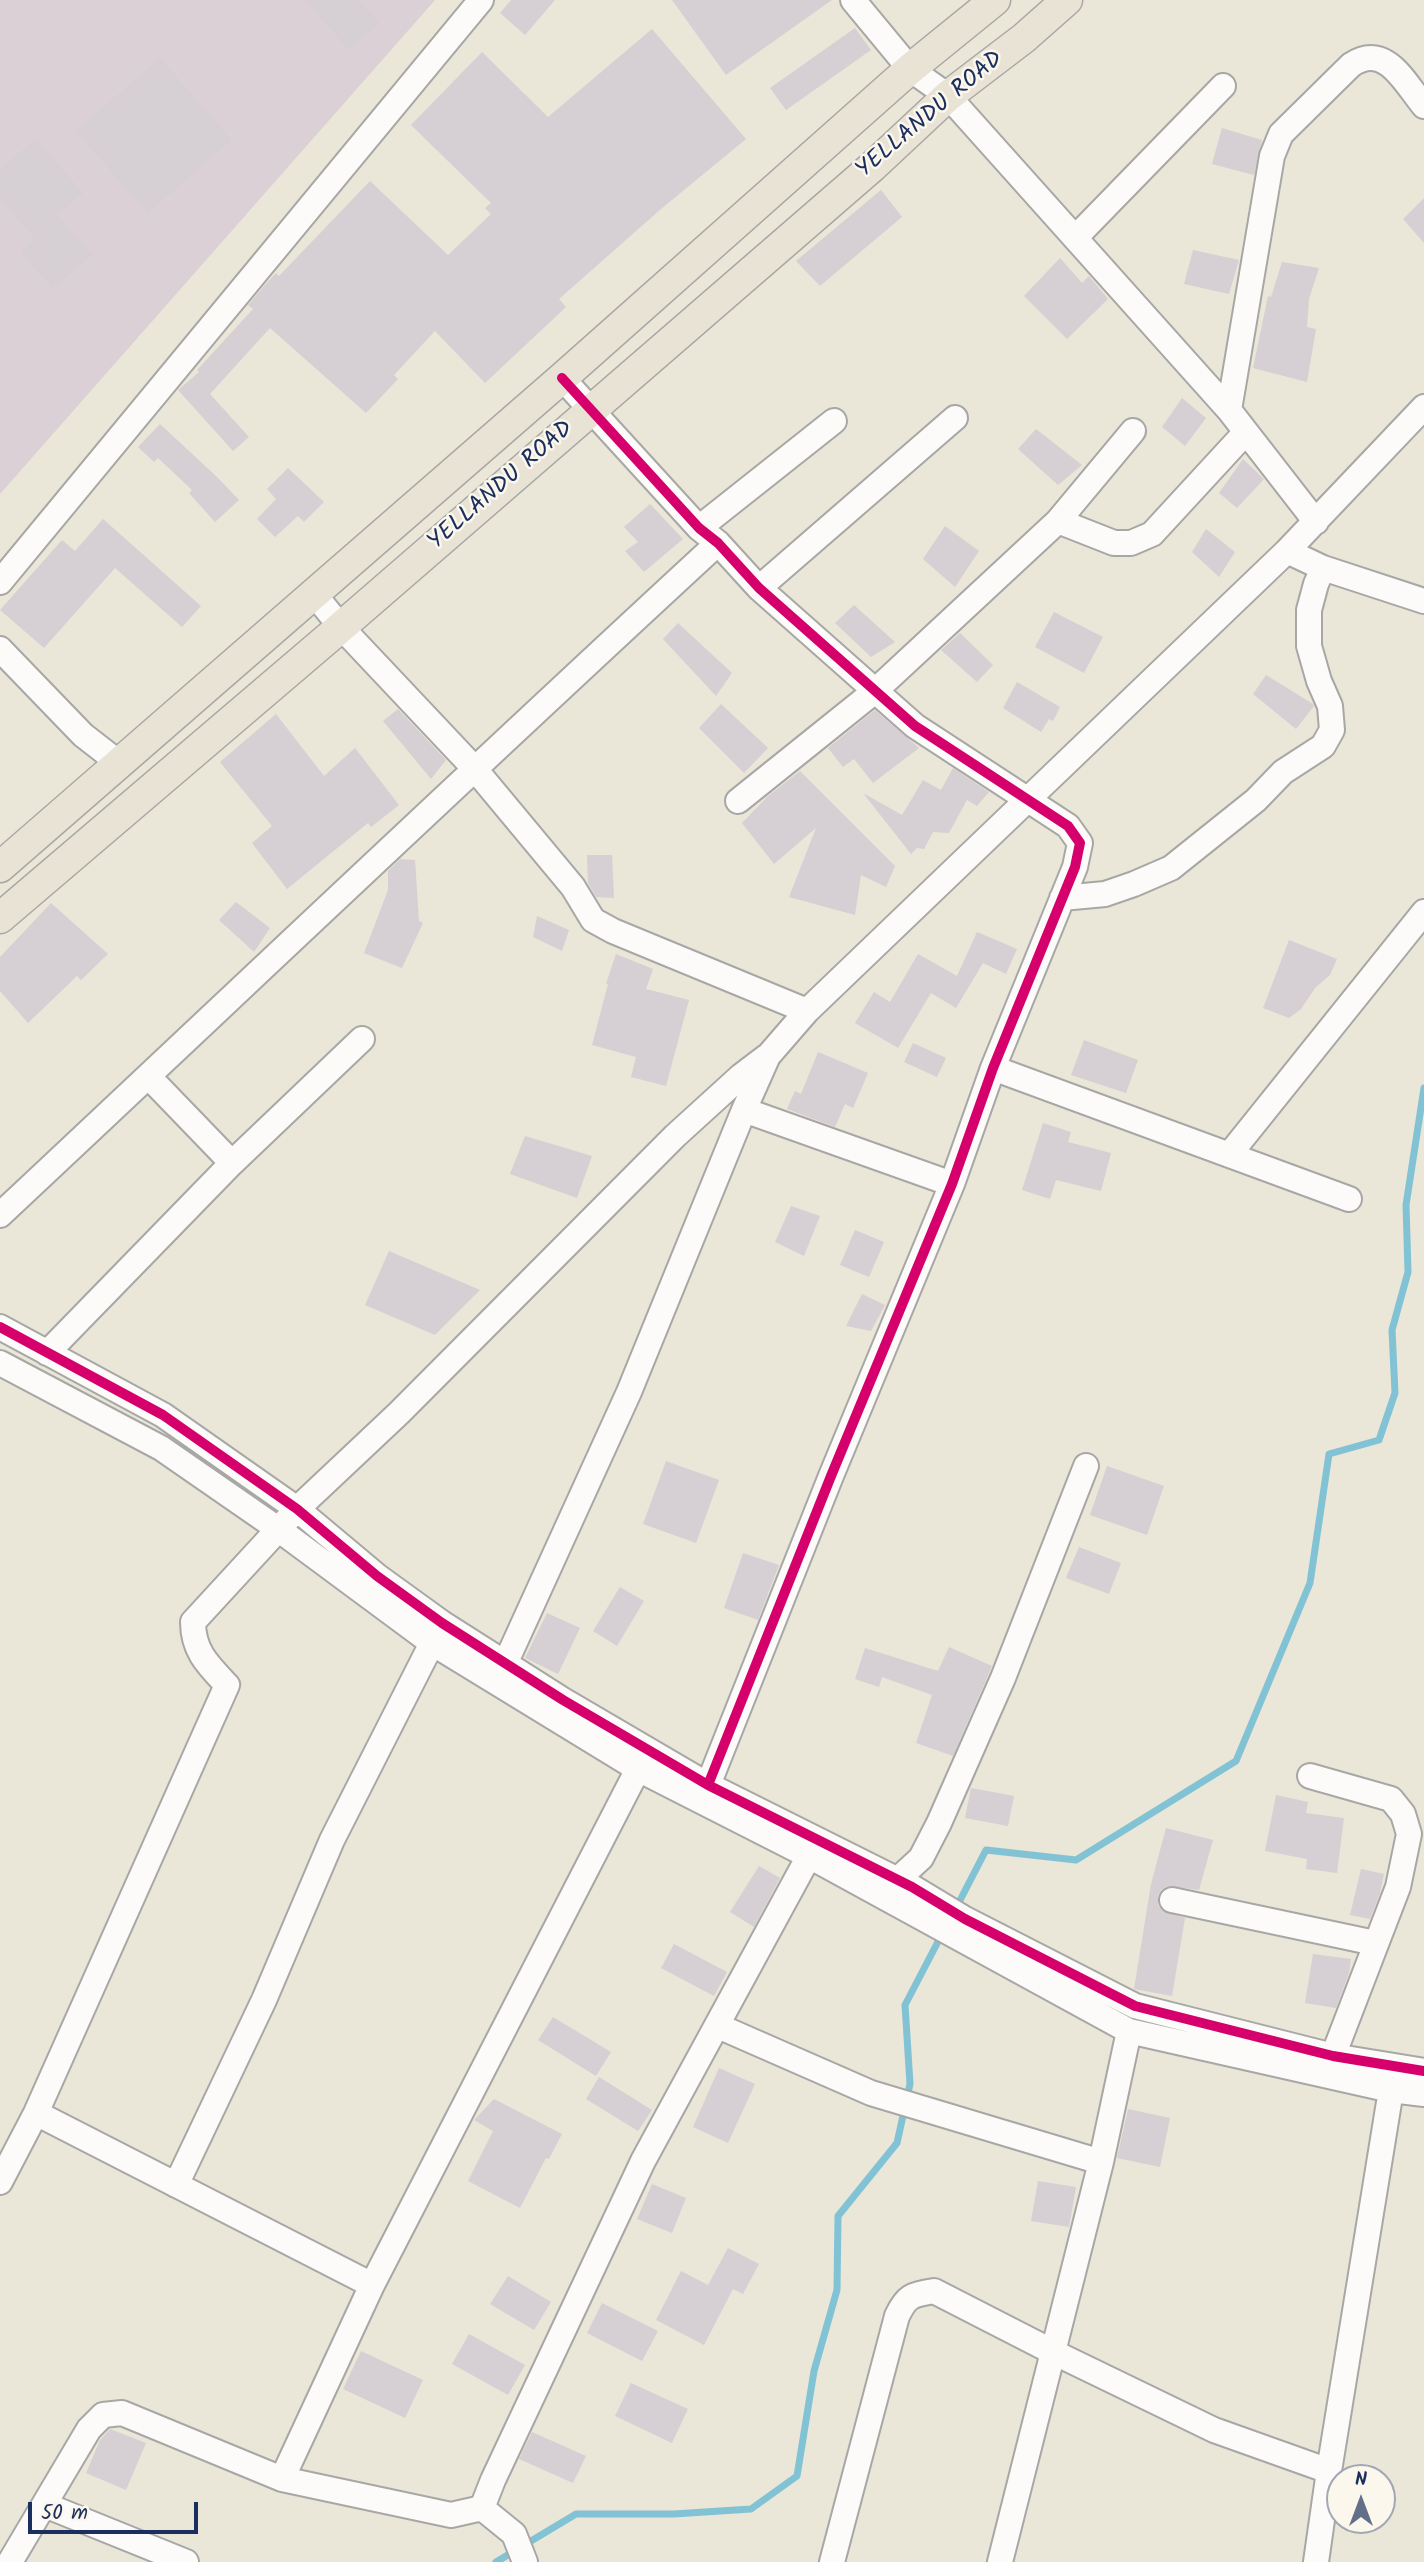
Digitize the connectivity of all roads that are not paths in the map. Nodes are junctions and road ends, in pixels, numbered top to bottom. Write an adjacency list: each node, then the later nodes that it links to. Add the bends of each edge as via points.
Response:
1 (481, 0): 23 (street)
2 (853, 0): 5 (street)
3 (995, 0): 5 (main road, YELLANDU ROAD)
4 (1067, 0): 7 (main road, YELLANDU ROAD)
5 (910, 69): 7 (street); 10 (main road, YELLANDU ROAD)
6 (1223, 86): 9 (street)
7 (948, 96): 9 (street); 12 (main road, YELLANDU ROAD)
8 (1424, 106): 11 (street, via 1387,61 1361,58 1281,134 1272,156)
9 (1075, 237): 11 (street)
10 (562, 378): 12 (street); 25 (main road, YELLANDU ROAD)
11 (1229, 410): 17 (street)
12 (590, 411): 20 (street); 27 (main road, YELLANDU ROAD)
13 (1422, 414): 19 (street)
14 (955, 418): 24 (street)
15 (834, 421): 20 (street)
16 (1133, 431): 18 (street)
17 (1246, 432): 18 (street, via 1152,534 1131,543 1114,543); 19 (street)
18 (1058, 521): 29 (street)
19 (1316, 522): 21 (street)
20 (709, 536): 24 (street); 31 (street)
21 (1287, 551): 22 (street); 32 (street)
22 (1323, 568): 26 (street); 35 (street, via 1309,610 1309,646 1318,681 1331,706 1332,730 1323,746 1283,772 1256,800 1171,868 1105,894)
23 (0, 582)
24 (759, 588): 29 (street)
25 (314, 594): 27 (street); 30 (main road, YELLANDU ROAD)
26 (1424, 601)
27 (341, 627): 31 (street); 37 (main road, YELLANDU ROAD)
28 (0, 649): 30 (street, via 83,734)
29 (875, 691): 32 (street, via 915,726); 33 (street)
30 (119, 763): 34 (main road, YELLANDU ROAD)
31 (474, 768): 38 (street, via 573,887 593,920); 42 (street)
32 (1025, 799): 35 (street, via 1069,825 1080,843); 38 (street)
33 (738, 801)
34 (0, 867)
35 (1062, 898): 41 (street)
36 (1424, 912): 44 (street)
37 (0, 918)
38 (807, 1011): 40 (street)
39 (362, 1039): 45 (street)
40 (768, 1056): 43 (street); 53 (street, via 676,1136)
41 (993, 1068): 44 (street); 46 (street)
42 (149, 1077): 45 (street); 48 (street)
43 (744, 1110): 46 (street); 56 (street, via 629,1392)
44 (1229, 1155): 47 (street)
45 (232, 1163): 50 (street)
46 (952, 1184): 59 (street)
47 (1349, 1199)
48 (4, 1203)
49 (0, 1327): 50 (street)
50 (47, 1353): 53 (street, via 163,1415)
51 (0, 1363): 54 (street, via 161,1448)
52 (1086, 1466): 61 (street, via 1003,1678 939,1823)
53 (297, 1509): 54 (street); 56 (street, via 377,1576)
54 (278, 1529): 55 (street); 71 (street, via 192,1622 193,1639 205,1662 227,1685)
55 (432, 1643): 57 (street); 74 (street, via 332,1840 264,2000)
56 (505, 1664): 59 (street)
57 (638, 1769): 60 (street); 75 (street)
58 (1310, 1776): 64 (street, via 1391,1799 1404,1814 1409,1833 1398,1887)
59 (708, 1785): 61 (street)
60 (809, 1856): 61 (street); 65 (street)
61 (903, 1891): 63 (street)
62 (1172, 1900): 64 (street)
63 (962, 1929): 66 (street); 67 (street, via 1135,2006)
64 (1375, 1943): 67 (street)
65 (718, 2026): 72 (street, via 871,2093); 82 (street, via 643,2161)
66 (1129, 2031): 69 (street); 72 (street)
67 (1333, 2056): 68 (street)
68 (1424, 2071)
69 (1391, 2090): 70 (street); 77 (street)
70 (1424, 2094)
71 (36, 2113): 73 (street); 74 (street)
72 (1101, 2162): 76 (street)
73 (0, 2182)
74 (176, 2185): 75 (street)
75 (372, 2285): 79 (street)
76 (1053, 2352): 78 (street, via 1214,2430); 86 (street, via 934,2291 904,2300); 87 (street)
77 (1330, 2464)
78 (1326, 2470)
79 (282, 2479): 81 (street, via 122,2413 103,2416 89,2430); 82 (street, via 451,2515)
80 (1326, 2492): 88 (street)
81 (45, 2505): 83 (street); 84 (street)
82 (482, 2508): 85 (street, via 514,2534)
83 (10, 2562)
84 (186, 2562)
85 (525, 2562)
86 (832, 2562)
87 (1000, 2562)
88 (1316, 2562)

